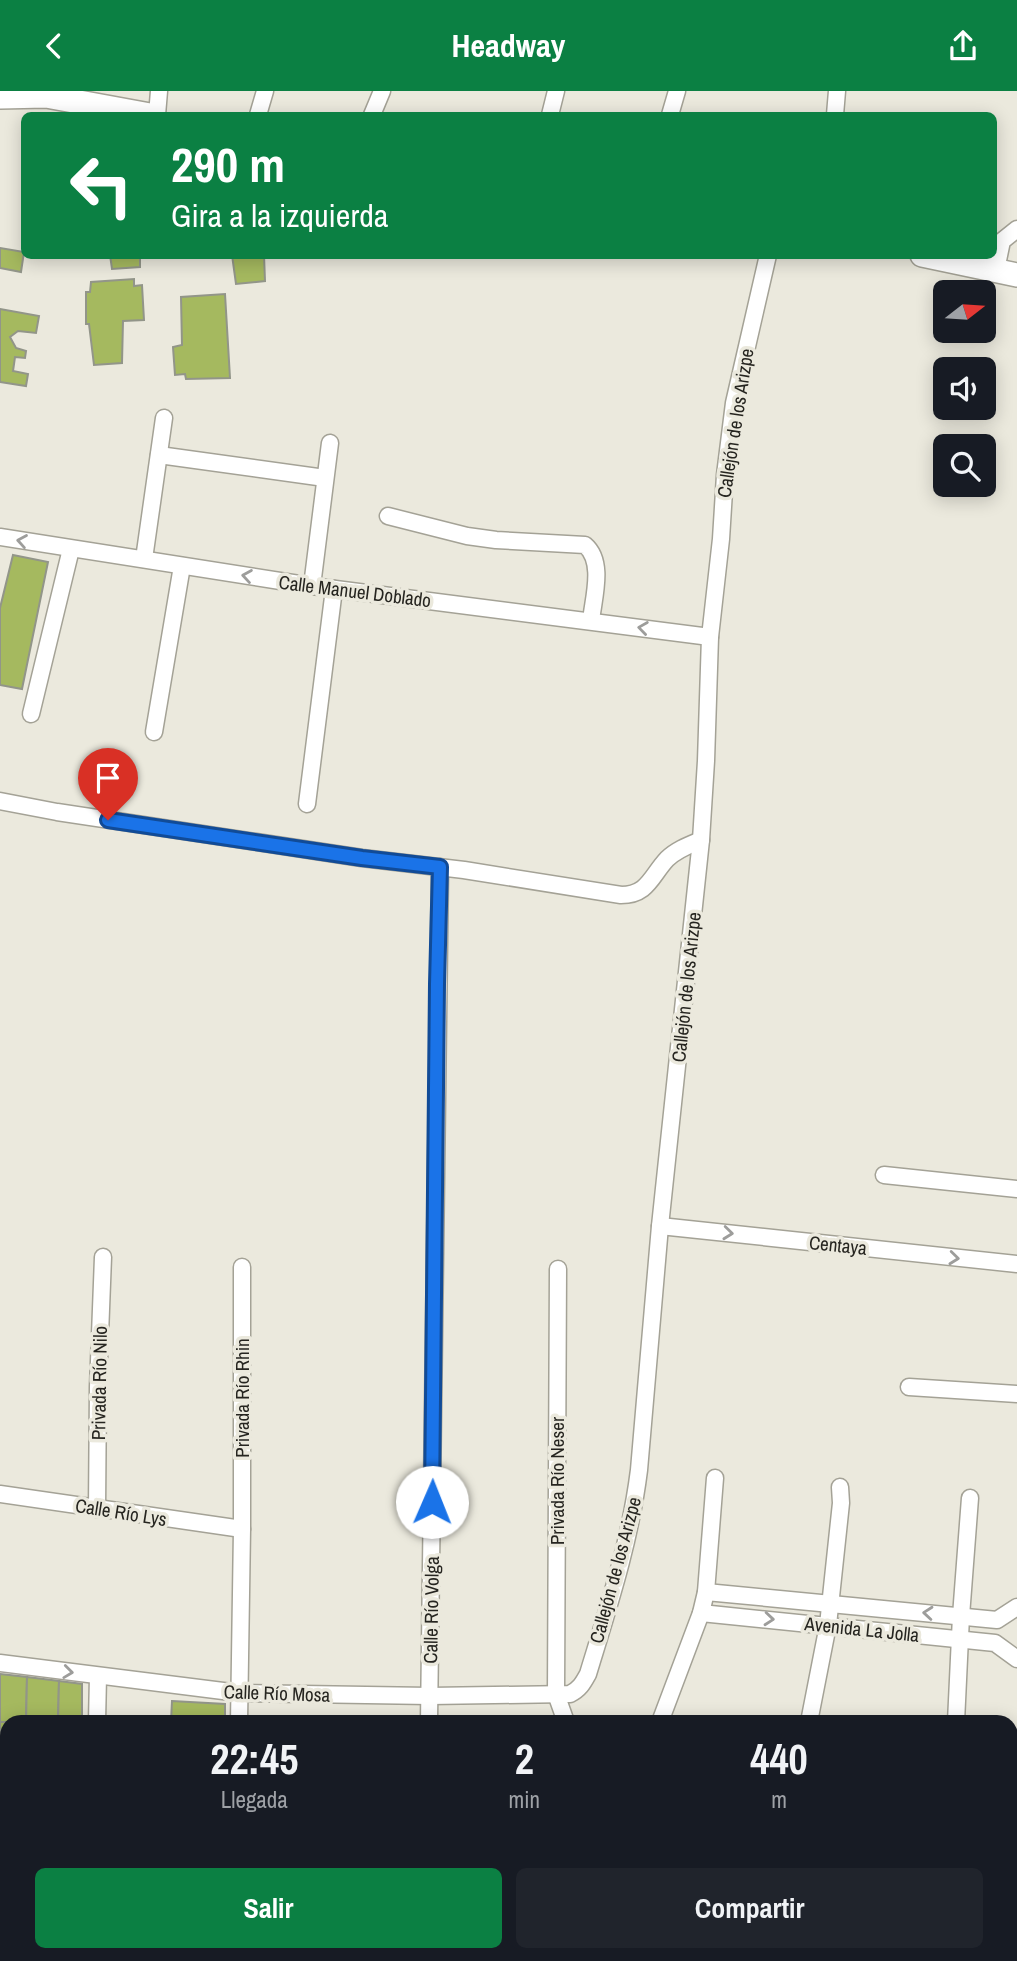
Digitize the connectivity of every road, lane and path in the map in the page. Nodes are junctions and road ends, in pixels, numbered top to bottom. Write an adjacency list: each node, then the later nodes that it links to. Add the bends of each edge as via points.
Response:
1 (159, 91): 10 (street)
2 (265, 91): 11 (street)
3 (382, 91): 12 (street)
4 (556, 91): 13 (street)
5 (837, 91): 15 (street)
6 (672, 92): 14 (street)
7 (42, 93): 8 (street); 9 (street)
8 (0, 97)
9 (135, 112)
10 (157, 112)
11 (259, 112)
12 (373, 112)
13 (551, 112)
14 (670, 112)
15 (835, 112)
16 (1017, 229): 19 (street, via 1002,241)
17 (767, 259): 32 (street, Callejón de los Arizpe, via 734,403)
18 (942, 259): 19 (street)
19 (1006, 272)
20 (164, 418): 22 (street)
21 (330, 443): 23 (street)
22 (159, 455): 23 (street); 27 (street)
23 (326, 478): 29 (street)
24 (388, 516): 31 (street, via 486,539 585,545 596,569)
25 (0, 537): 26 (street, Calle Manuel Doblado, one-way to 25)
26 (71, 549): 27 (street, Calle Manuel Doblado); 33 (street)
27 (144, 559): 28 (street, Calle Manuel Doblado)
28 (182, 566): 29 (street, Calle Manuel Doblado, one-way to 28); 34 (street)
29 (312, 586): 30 (street, Calle Manuel Doblado)
30 (334, 589): 31 (street, Calle Manuel Doblado); 36 (street)
31 (591, 621): 32 (street, Calle Manuel Doblado, one-way to 31)
32 (710, 637): 37 (street, Callejón de los Arizpe)
33 (32, 714)
34 (154, 732)
35 (0, 801): 38 (street)
36 (307, 804)
37 (701, 840): 38 (street, via 669,857 642,891 629,895); 41 (street, Callejón de los Arizpe)
38 (440, 867): 68 (street, Calle Río Volga)
39 (884, 1175): 40 (street)
40 (1017, 1189)
41 (660, 1226): 43 (street, Centaya, one-way to 43); 67 (street, Callejón de los Arizpe, via 639,1470 627,1540 587,1674 578,1690)
42 (103, 1257): 52 (street, Privada Río Nilo)
43 (1017, 1264)
44 (242, 1267): 53 (street, Privada Río Rhin)
45 (558, 1269): 67 (street, Privada Río Neser)
46 (909, 1387): 47 (street)
47 (1017, 1394)
48 (715, 1478): 54 (street)
49 (840, 1487): 55 (street)
50 (0, 1494): 52 (street, Calle Río Lys)
51 (970, 1498): 58 (street)
52 (97, 1509): 53 (street, Calle Río Lys)
53 (242, 1529): 66 (street, Privada Río Rhin)
54 (706, 1592): 55 (street, Avenida La Jolla); 57 (street)
55 (830, 1605): 58 (street, Avenida La Jolla, one-way to 55); 60 (street)
56 (1017, 1607): 59 (street)
57 (701, 1613): 60 (street, Avenida La Jolla, one-way to 60); 73 (street)
58 (961, 1616): 59 (street, Avenida La Jolla); 61 (street)
59 (997, 1620): 62 (street)
60 (828, 1625): 61 (street, Avenida La Jolla); 74 (street)
61 (960, 1640): 62 (street, Avenida La Jolla); 75 (street)
62 (995, 1643): 63 (street)
63 (1017, 1659)
64 (0, 1663): 65 (street, Calle Río Mosa, one-way to 65)
65 (98, 1676): 66 (street, Calle Río Mosa); 69 (street)
66 (239, 1693): 68 (street, Calle Río Mosa); 70 (street, Privada Río Rhin)
67 (556, 1694): 68 (street, Calle Río Mosa); 72 (street, Privada Río Neser)
68 (430, 1696): 71 (street, Calle Río Volga)
69 (97, 1715)
70 (239, 1715)
71 (429, 1715)
72 (564, 1715)
73 (663, 1715)
74 (810, 1715)
75 (956, 1715)

